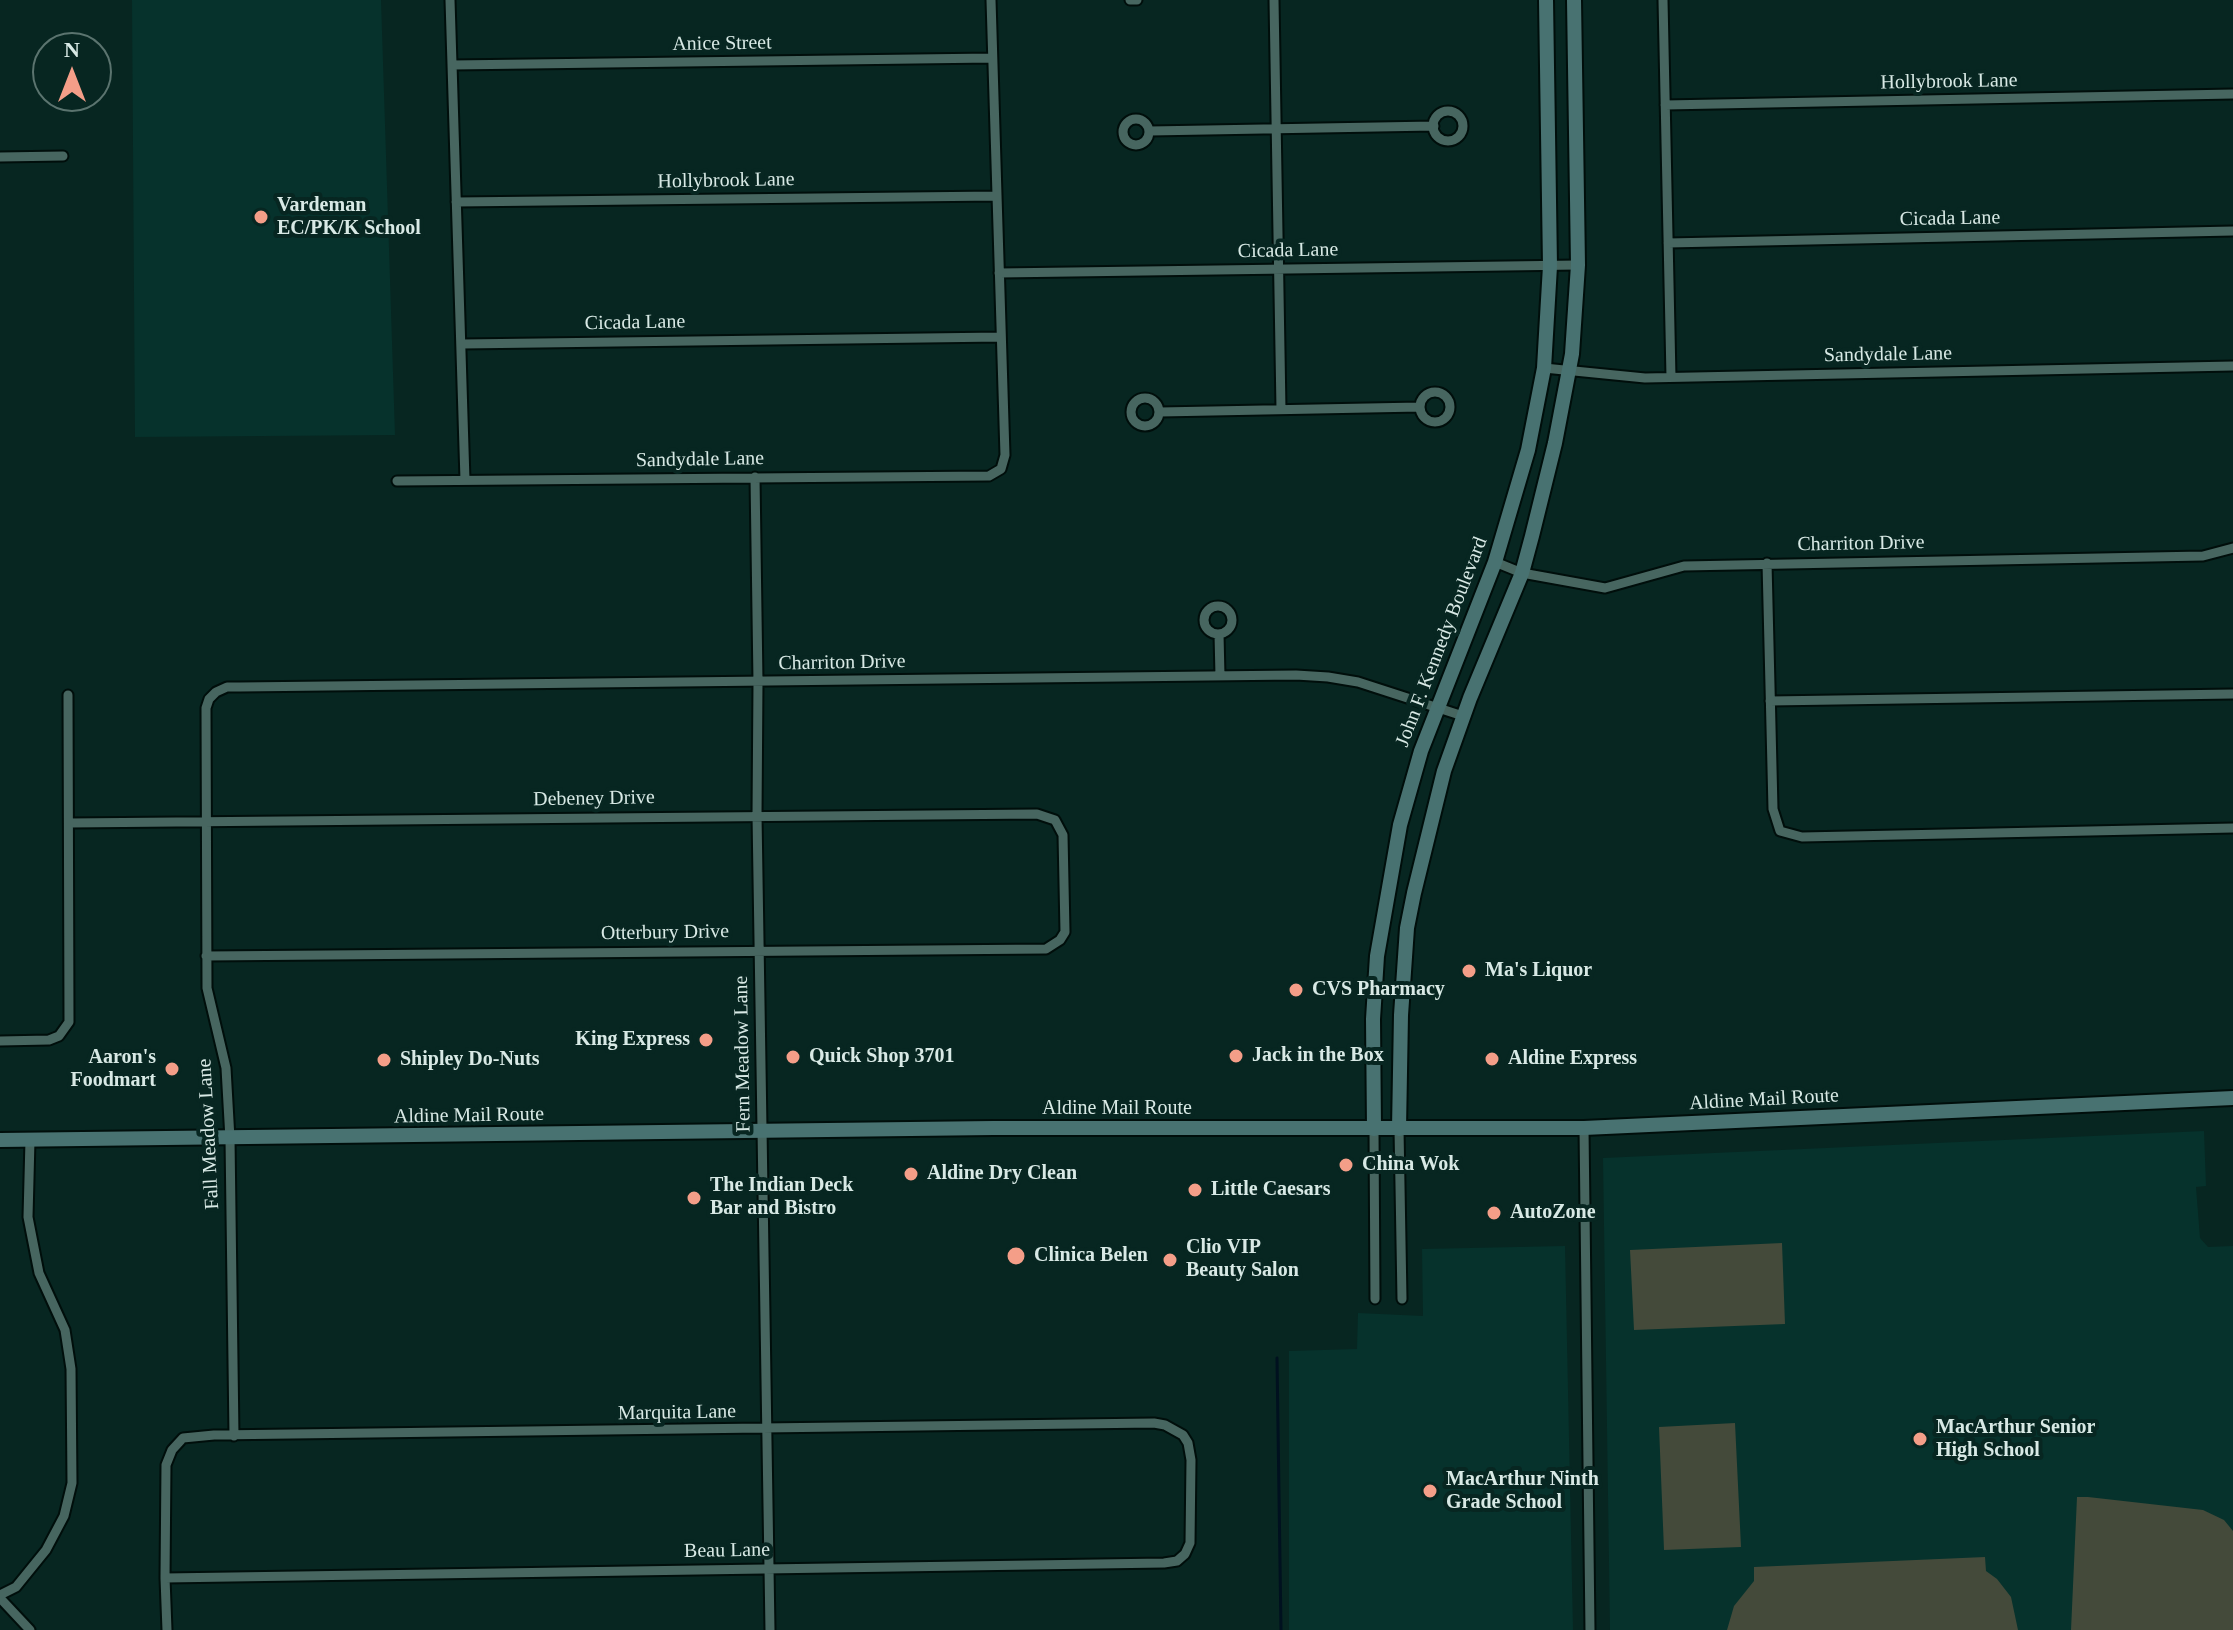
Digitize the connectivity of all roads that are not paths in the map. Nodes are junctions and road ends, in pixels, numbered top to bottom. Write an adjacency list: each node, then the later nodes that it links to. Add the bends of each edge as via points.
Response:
1 (450, 0): 10 (street)
2 (991, 0): 9 (street)
3 (1130, 0): 4 (street)
4 (1137, 0)
5 (1274, 0): 14 (street)
6 (1546, 0): 23 (main road, John F. Kennedy Boulevard)
7 (1574, 0): 22 (main road)
8 (1663, 0): 12 (street)
9 (992, 58): 10 (street, Anice Street); 18 (street)
10 (452, 65): 19 (street)
11 (2233, 94): 12 (street, Hollybrook Lane)
12 (1665, 105): 21 (street)
13 (1434, 126): 14 (street)
14 (1276, 129): 15 (street); 24 (street)
15 (1150, 131)
16 (63, 156): 17 (street)
17 (0, 157)
18 (997, 196): 19 (street, Hollybrook Lane); 25 (street)
19 (456, 202): 27 (street)
20 (2233, 231): 21 (street, Cicada Lane)
21 (1668, 243): 31 (street)
22 (1578, 265): 23 (street, Cicada Lane); 30 (main road)
23 (1550, 266): 24 (street, Cicada Lane); 29 (main road, John F. Kennedy Boulevard)
24 (1279, 269): 25 (street, Cicada Lane); 33 (street)
25 (999, 273): 26 (street)
26 (1001, 337): 27 (street, Cicada Lane); 35 (street, Sandydale Lane, via 1005,455 1001,469 989,476)
27 (462, 344): 36 (street)
28 (2233, 366): 31 (street, Sandydale Lane)
29 (1544, 368): 30 (street, Sandydale Lane); 39 (main road, John F. Kennedy Boulevard, via 1528,450)
30 (1569, 372): 31 (street, Sandydale Lane); 41 (main road)
31 (1671, 377)
32 (1420, 407): 33 (street)
33 (1281, 409): 34 (street)
34 (1160, 412)
35 (755, 477): 36 (street, Sandydale Lane); 44 (street, Fern Meadow Lane)
36 (465, 480): 37 (street, Sandydale Lane)
37 (397, 481)
38 (2233, 548): 40 (street, Charriton Drive, via 2203,556)
39 (1495, 562): 41 (street, Charriton Drive); 49 (main road, John F. Kennedy Boulevard)
40 (1767, 563): 41 (street, Charriton Drive, via 1684,566 1605,588); 48 (street)
41 (1522, 573): 50 (main road)
42 (1219, 634): 43 (street)
43 (1220, 676): 44 (street, Charriton Drive); 49 (street, Charriton Drive, via 1328,677)
44 (758, 682): 45 (street, Charriton Drive, via 227,687); 51 (street, Fern Meadow Lane)
45 (216, 692): 52 (street, Fall Meadow Lane, via 206,708)
46 (2233, 694): 48 (street)
47 (68, 695): 53 (street)
48 (1770, 701): 54 (street, via 1773,809 1780,831 1802,837)
49 (1438, 707): 50 (street, Charriton Drive); 56 (main road, John F. Kennedy Boulevard, via 1400,825)
50 (1463, 716): 57 (main road, via 1444,771)
51 (757, 815): 52 (street, Debeney Drive); 55 (street, Debeney Drive, via 1048,816 1061,826); 58 (street, Fern Meadow Lane)
52 (206, 821): 53 (street, Debeney Drive); 59 (street, Fall Meadow Lane)
53 (69, 823): 60 (street, via 69,1022 49,1040)
54 (2233, 828)
55 (1065, 881): 58 (street, Otterbury Drive, via 1065,932 1046,949)
56 (1383, 918): 57 (main road); 63 (main road, John F. Kennedy Boulevard, via 1373,1019)
57 (1408, 924): 64 (main road)
58 (759, 950): 59 (street, Otterbury Drive); 65 (street, Fern Meadow Lane)
59 (206, 956): 66 (street, Fall Meadow Lane, via 210,1009 226,1068)
60 (1, 1041)
61 (2233, 1098): 62 (main road, Aldine Mail Route)
62 (1584, 1128): 64 (main road, Aldine Mail Route); 80 (street)
63 (1374, 1129): 64 (main road, Aldine Mail Route); 65 (main road, Aldine Mail Route); 69 (street, John F. Kennedy Boulevard)
64 (1399, 1129): 70 (street)
65 (762, 1132): 66 (main road, Aldine Mail Route); 71 (street, Fern Meadow Lane)
66 (230, 1139): 68 (main road, Aldine Mail Route); 72 (street, Fall Meadow Lane)
67 (0, 1140): 68 (main road, Aldine Mail Route)
68 (30, 1140): 76 (street, via 28,1217 39,1273 65,1330 71,1369 72,1483 64,1516 46,1550 16,1587)
69 (1375, 1299)
70 (1402, 1299)
71 (767, 1430): 72 (street, Marquita Lane); 73 (street, Marquita Lane, via 1154,1423 1183,1435); 74 (street, Fern Meadow Lane)
72 (234, 1436): 75 (street, Marquita Lane, via 183,1438 172,1450 166,1465)
73 (1190, 1453): 74 (street, Beau Lane, via 1190,1543 1177,1561)
74 (769, 1569): 75 (street, Beau Lane); 79 (street, Fern Meadow Lane)
75 (165, 1578): 78 (street)
76 (0, 1596): 77 (street)
77 (30, 1630)
78 (167, 1630)
79 (770, 1630)
80 (1590, 1630)

